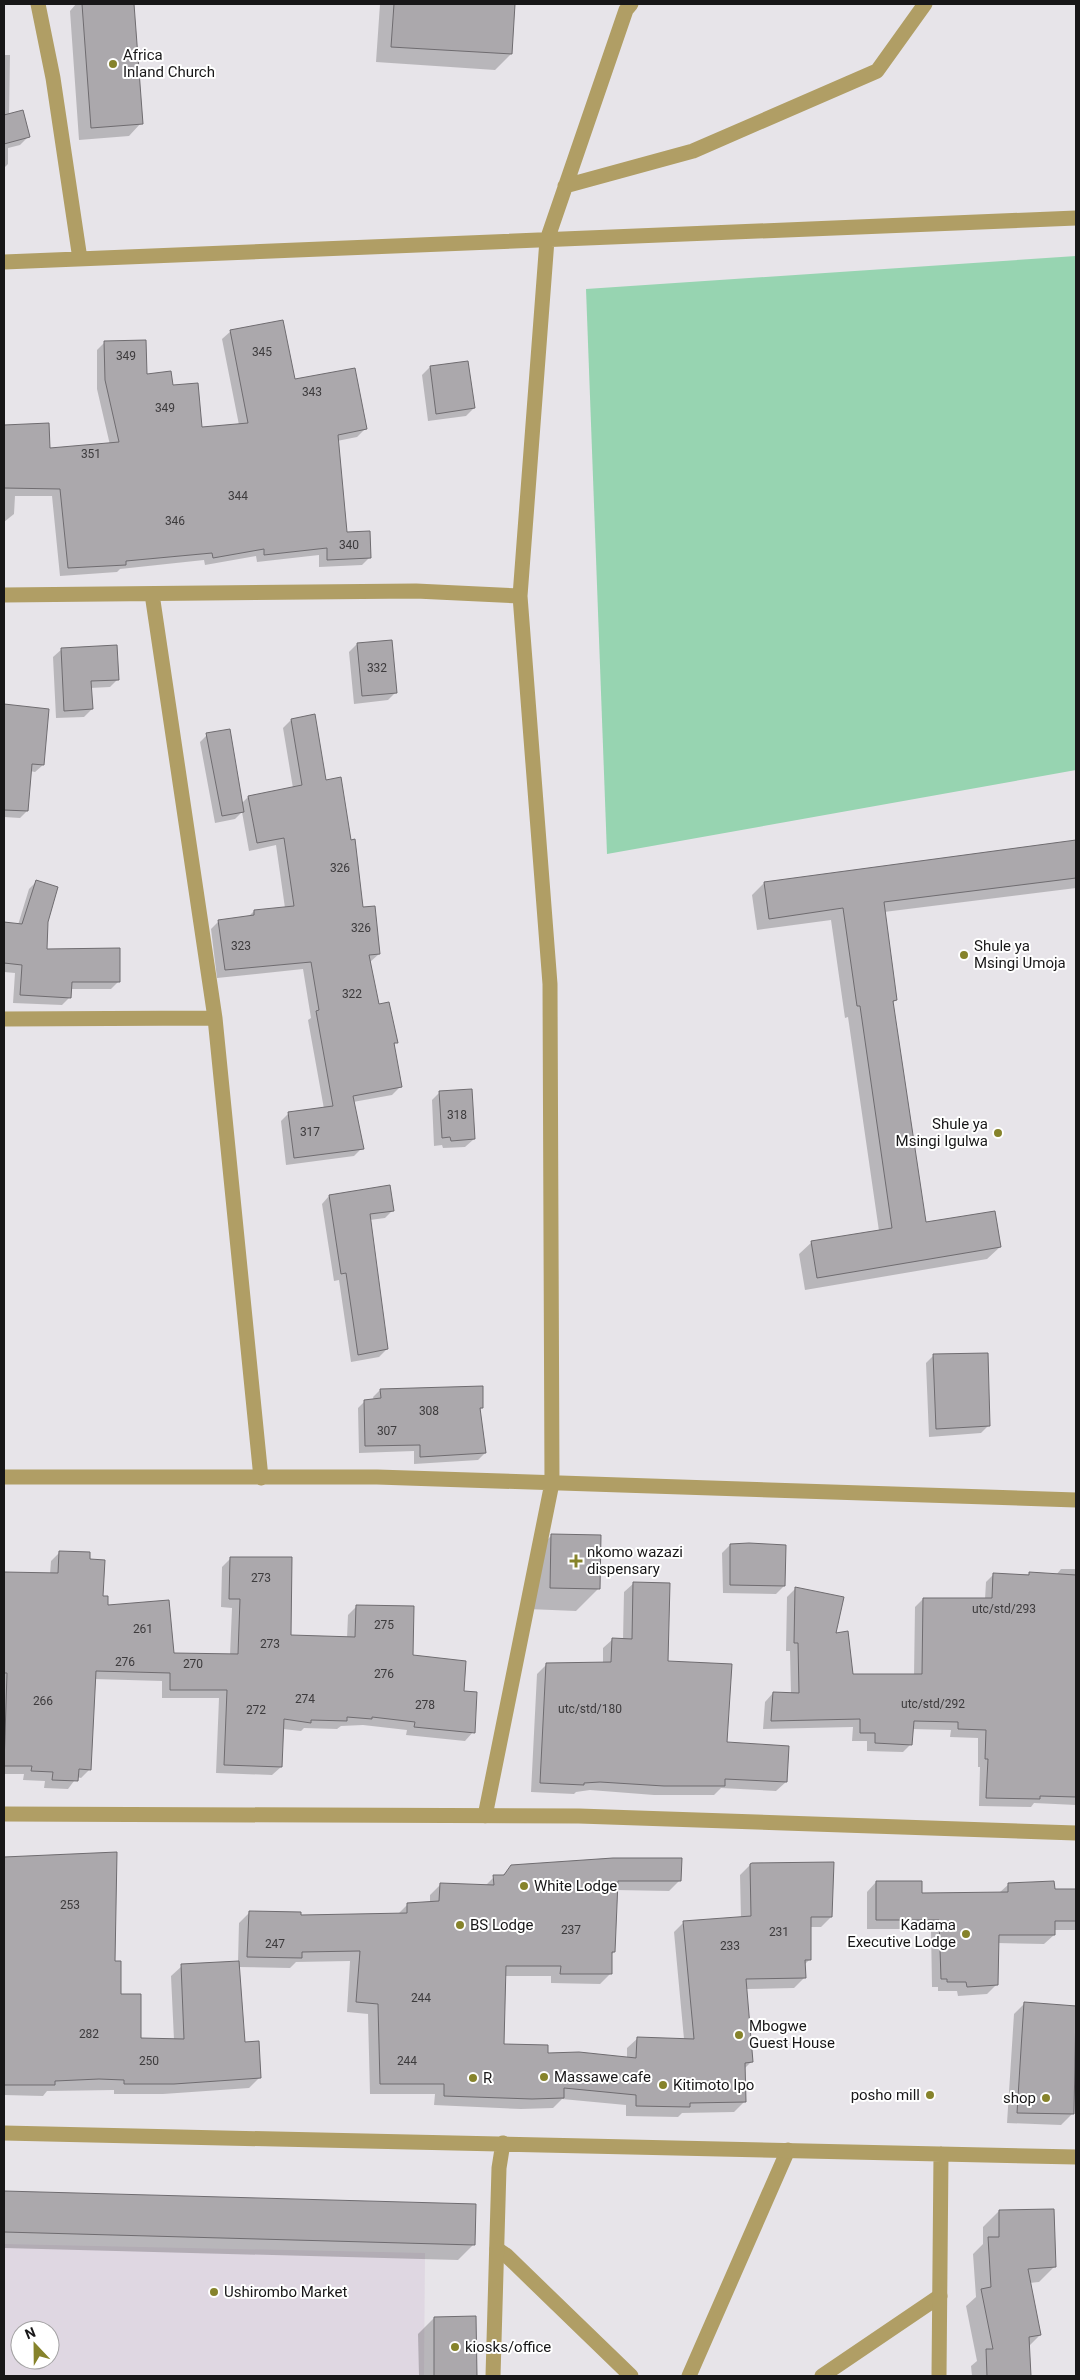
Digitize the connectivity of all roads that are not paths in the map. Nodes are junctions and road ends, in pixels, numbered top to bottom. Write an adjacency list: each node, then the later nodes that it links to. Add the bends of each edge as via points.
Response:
1 (38, 4): 7 (street, via 53,78)
2 (631, 4): 4 (street, via 626,10)
3 (925, 4): 4 (street, via 877,71 694,151)
4 (566, 186): 6 (street)
5 (1076, 218): 6 (street)
6 (547, 240): 7 (street); 11 (street)
7 (80, 259): 8 (street)
8 (4, 262)
9 (152, 594): 10 (street); 11 (street, via 416,591); 12 (street)
10 (4, 595)
11 (520, 596): 16 (street, via 550,984)
12 (215, 1018): 13 (street); 15 (street)
13 (4, 1019)
14 (4, 1477): 15 (street)
15 (261, 1478): 16 (street, via 377,1477)
16 (552, 1483): 17 (street); 19 (street)
17 (1076, 1500)
18 (4, 1814): 19 (street)
19 (485, 1816): 20 (street, via 579,1816)
20 (1076, 1833)
21 (4, 2133): 22 (street)
22 (503, 2143): 23 (street); 26 (street)
23 (788, 2150): 24 (street); 30 (street)
24 (941, 2154): 25 (street); 27 (street)
25 (1076, 2157)
26 (496, 2249): 28 (street); 29 (street)
27 (940, 2296): 31 (street); 32 (street)
28 (493, 2376)
29 (631, 2376)
30 (689, 2376)
31 (822, 2376)
32 (939, 2376)

